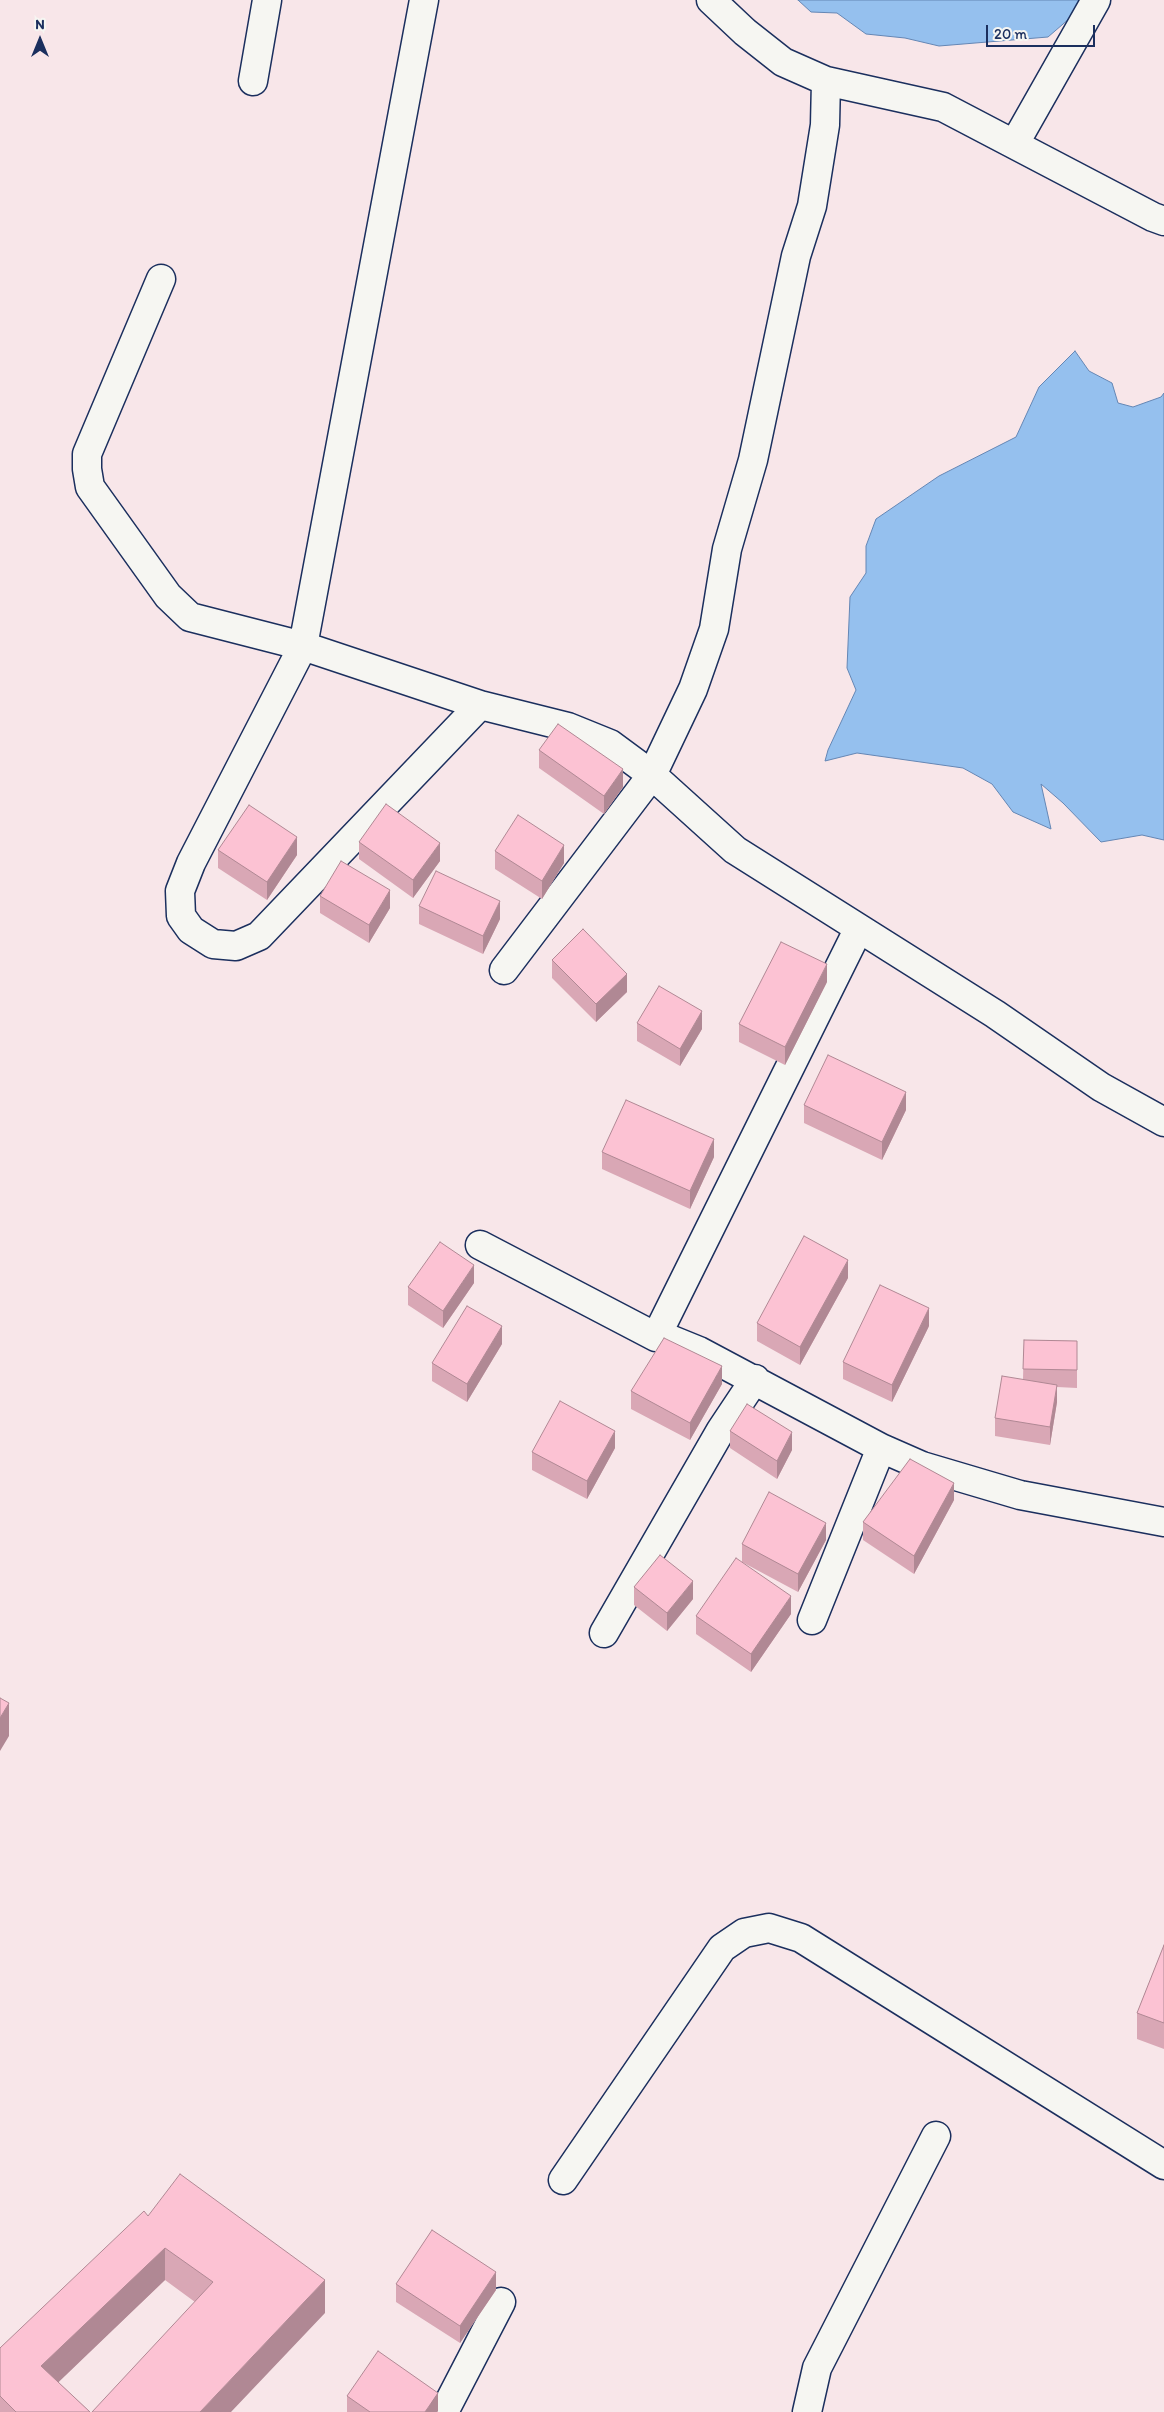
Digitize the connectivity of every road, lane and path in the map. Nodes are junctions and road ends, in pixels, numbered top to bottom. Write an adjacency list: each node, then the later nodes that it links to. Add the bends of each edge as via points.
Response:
1 (267, 0): 5 (street)
2 (424, 0): 10 (street)
3 (711, 0): 6 (street, via 784,62)
4 (1096, 0): 7 (street)
5 (253, 81)
6 (826, 81): 7 (street, via 943,107); 12 (street, via 825,125 812,206 796,256 753,460 727,549 714,629 693,689)
7 (1014, 143): 8 (street)
8 (1164, 220)
9 (162, 279): 10 (street, via 87,454 90,487 168,596 190,617)
10 (302, 646): 11 (street); 11 (street, via 191,863 180,891 181,916 191,930 213,944 236,946 260,936)
11 (480, 704): 12 (street, via 568,727 610,744)
12 (652, 775): 13 (street, via 735,850); 14 (street)
13 (858, 930): 15 (street, via 995,1014 1101,1087); 17 (street)
14 (504, 970)
15 (1164, 1122)
16 (480, 1245): 17 (street)
17 (656, 1337): 18 (street, via 667,1338)
18 (754, 1379): 19 (street); 22 (street)
19 (881, 1448): 20 (street, via 922,1466 984,1486); 21 (street)
20 (1164, 1522)
21 (812, 1620)
22 (604, 1633)
23 (936, 2136): 28 (street, via 817,2368)
24 (1164, 2165): 25 (street, via 801,1938 769,1928 744,1933 722,1948)
25 (562, 2180)
26 (501, 2302): 27 (street)
27 (444, 2412)
28 (807, 2412)

